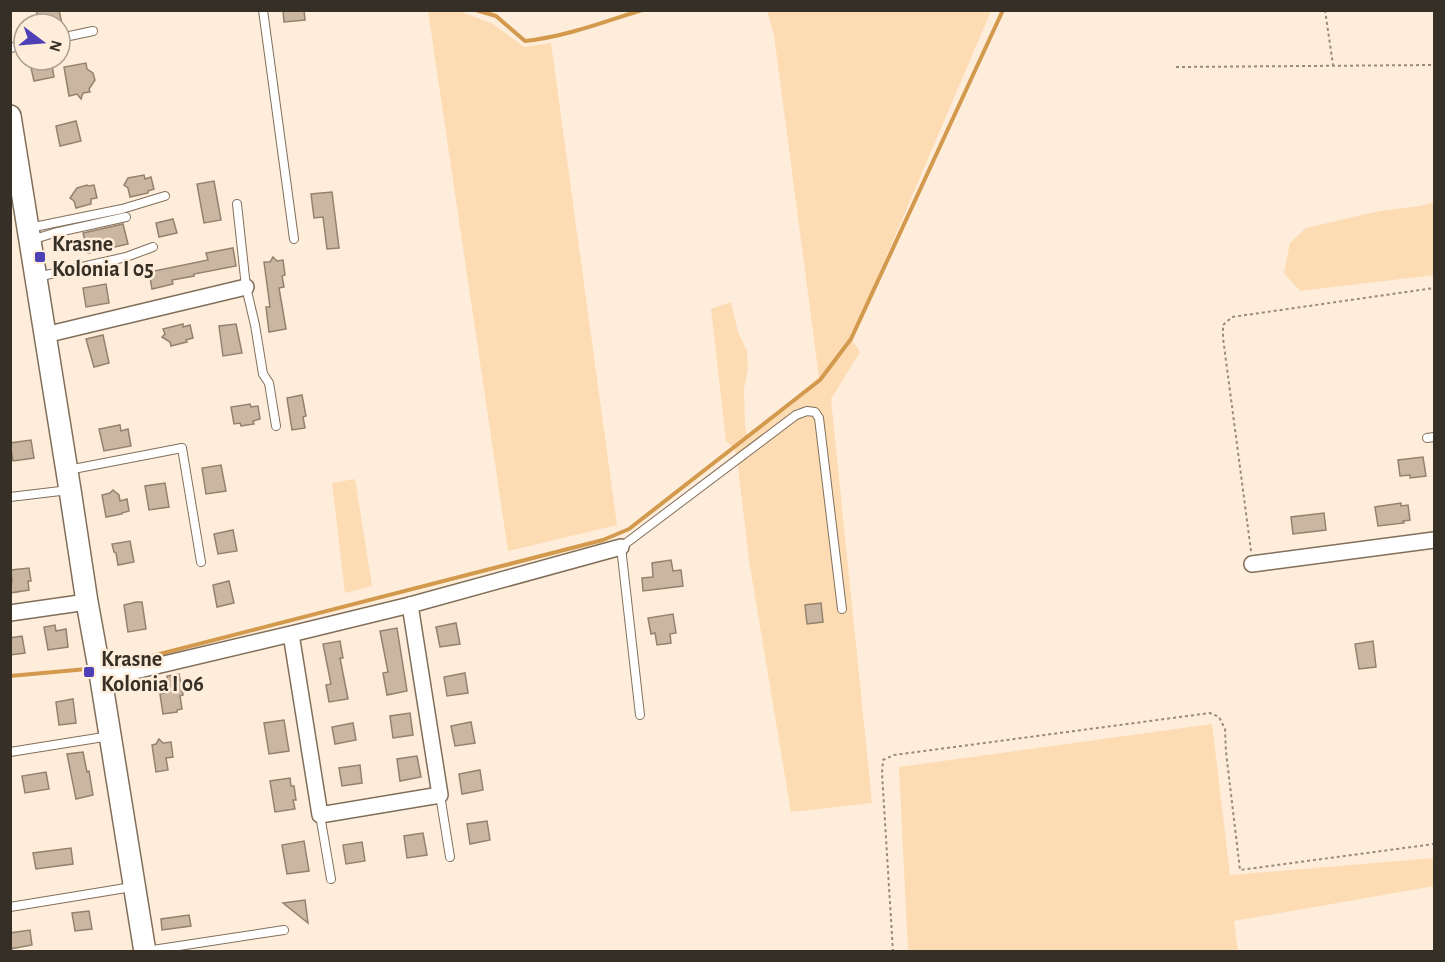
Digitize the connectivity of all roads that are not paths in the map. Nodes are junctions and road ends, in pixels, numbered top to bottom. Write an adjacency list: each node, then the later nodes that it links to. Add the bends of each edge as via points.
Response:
1 (263, 10): 10 (lane)
2 (93, 31): 3 (lane)
3 (72, 35)
4 (10, 116): 5 (street)
5 (15, 180): 9 (street)
6 (165, 196): 9 (lane)
7 (237, 204): 13 (lane)
8 (126, 217): 9 (lane)
9 (29, 234): 12 (street)
10 (294, 239)
11 (153, 247): 12 (lane, via 126,257)
12 (35, 277): 14 (street)
13 (246, 287): 14 (street); 15 (lane)
14 (45, 334): 16 (street)
15 (276, 426)
16 (69, 480): 17 (lane); 20 (lane, via 182,448); 22 (street)
17 (10, 497)
18 (1434, 540): 21 (street)
19 (621, 547): 23 (street); 24 (lane, via 796,416 815,412 819,418); 28 (lane)
20 (201, 562)
21 (1252, 564)
22 (87, 602): 25 (street); 27 (street)
23 (410, 605): 26 (street); 31 (street)
24 (842, 609)
25 (10, 613)
26 (291, 634): 27 (street); 32 (street)
27 (101, 680): 29 (street)
28 (640, 715)
29 (110, 736): 30 (lane); 35 (street)
30 (10, 752)
31 (440, 795): 32 (street); 33 (lane)
32 (320, 815): 34 (lane)
33 (450, 857)
34 (331, 879)
35 (134, 886): 36 (lane); 38 (street)
36 (10, 907)
37 (284, 930): 38 (lane)
38 (145, 951)

